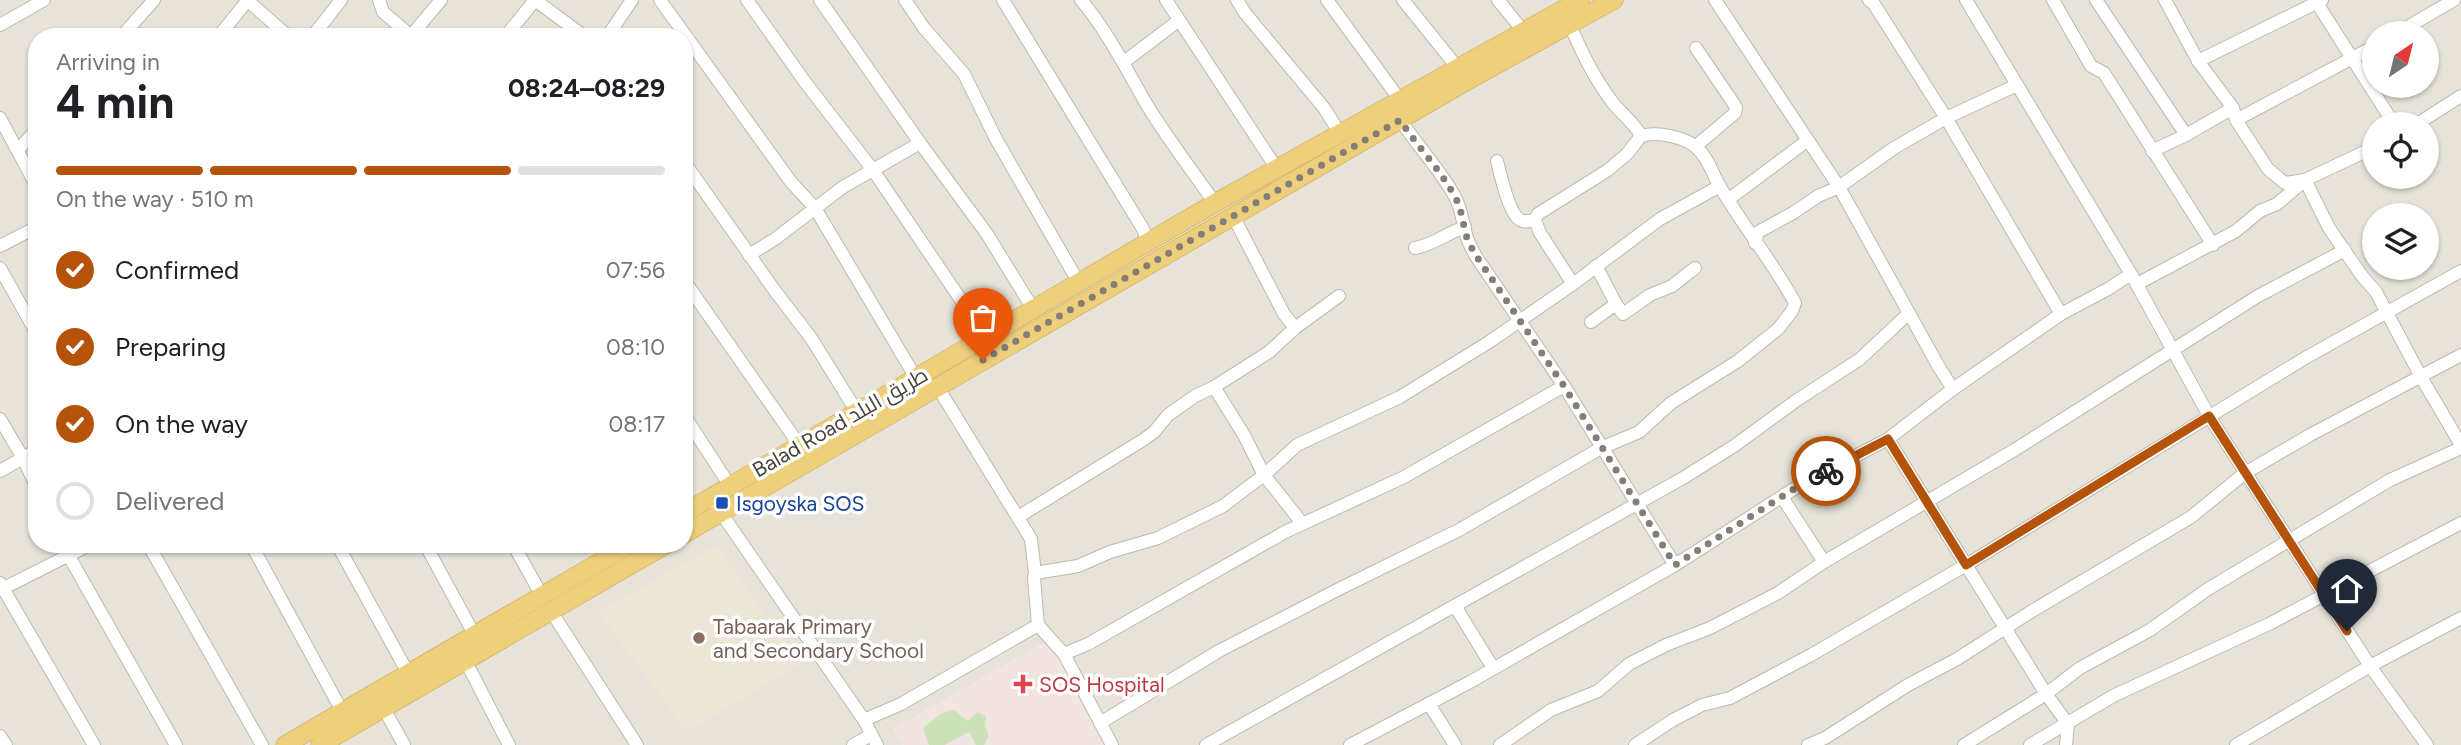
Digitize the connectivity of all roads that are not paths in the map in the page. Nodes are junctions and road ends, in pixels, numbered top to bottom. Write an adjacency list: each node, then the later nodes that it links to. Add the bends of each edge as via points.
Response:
1 (44, 0): 30 (street)
2 (154, 0): 35 (street)
3 (247, 0): 36 (street); 37 (street)
4 (341, 0): 38 (street)
5 (379, 0): 39 (street, via 383,12)
6 (441, 0): 40 (street)
7 (535, 0): 41 (street); 42 (street)
8 (632, 0): 43 (street)
9 (660, 0): 44 (street)
10 (747, 0): 75 (street)
11 (820, 0): 67 (street)
12 (905, 0): 99 (street, via 923,29 964,74)
13 (1003, 0): 87 (street)
14 (1081, 0): 51 (street)
15 (1166, 0): 32 (street)
16 (1237, 0): 62 (street)
17 (1327, 0): 55 (street)
18 (1403, 0): 52 (street)
19 (1498, 0): 45 (street)
20 (1580, 0): 45 (highway, Balad Road طريق البلد)
21 (1614, 0): 34 (highway, Balad Road طريق البلد)
22 (1715, 0): 66 (street)
23 (1869, 0): 60 (street)
24 (2053, 0): 70 (street, via 2091,66 2104,73)
25 (2096, 0): 63 (street)
26 (2165, 0): 50 (street)
27 (2454, 0): 31 (street)
28 (2318, 1): 49 (street); 50 (street)
29 (1972, 2): 53 (street)
30 (20, 6): 33 (street)
31 (2418, 21)
32 (1178, 22): 51 (street); 74 (street)
33 (0, 25)
34 (1570, 25): 61 (highway, Balad Road طريق البلد); 64 (street, via 1590,70)
35 (129, 28)
36 (225, 28)
37 (279, 28)
38 (319, 28)
39 (401, 28)
40 (417, 28)
41 (512, 28)
42 (573, 28)
43 (613, 28)
44 (680, 28)
45 (1524, 32): 52 (highway, Balad Road طريق البلد)
46 (693, 46): 82 (street, via 791,182)
47 (1696, 48): 68 (street, via 1736,107 1735,113)
48 (2362, 54): 49 (street)
49 (2353, 59): 56 (street); 58 (street)
50 (2198, 61): 58 (street)
51 (1124, 62): 81 (street, via 1147,105)
52 (1457, 67): 55 (highway, Balad Road طريق البلد)
53 (2017, 85): 60 (street); 98 (street)
54 (2461, 96): 57 (street)
55 (1400, 100): 62 (highway, Balad Road طريق البلد)
56 (2386, 112)
57 (2436, 112)
58 (2234, 114): 63 (street); 77 (street, via 2268,169 2285,183)
59 (0, 118): 69 (street)
60 (1946, 118): 79 (street); 107 (street)
61 (1400, 120): 83 (highway, Balad Road طريق البلد); 85 (street, via 1456,197)
62 (1341, 135): 74 (highway, Balad Road طريق البلد)
63 (2186, 135): 70 (street)
64 (1641, 136): 68 (street, via 1665,133); 84 (street, via 1608,170)
65 (28, 139): 69 (street)
66 (1808, 140): 79 (street); 80 (street)
67 (920, 144): 75 (street); 104 (street, via 987,234)
68 (1696, 146): 78 (street)
69 (18, 150): 73 (street)
70 (2152, 151): 89 (street)
71 (2362, 153): 77 (street)
72 (1497, 161): 84 (street, via 1515,215 1524,221)
73 (28, 169)
74 (1277, 169): 81 (highway, Balad Road طريق البلد)
75 (873, 170): 82 (street); 112 (street)
76 (693, 175): 93 (street)
77 (2305, 180): 89 (street, via 2277,204); 92 (street)
78 (1720, 186): 80 (street); 94 (street, via 1660,219)
79 (1839, 187): 88 (street, via 1759,232); 105 (street)
80 (1729, 199): 88 (street)
81 (1215, 203): 87 (highway, Balad Road طريق البلد)
82 (815, 208): 93 (street); 116 (street)
83 (1233, 216): 111 (street); 117 (highway, Balad Road طريق البلد)
84 (1535, 220): 100 (street)
85 (1465, 227): 91 (street); 110 (street, via 1475,254)
86 (28, 232): 90 (street)
87 (1148, 243): 99 (highway, Balad Road طريق البلد)
88 (1755, 243): 128 (street, via 1789,292 1795,303 1793,311 1738,361 1671,404 1639,432)
89 (2213, 244): 98 (street)
90 (0, 246)
91 (1415, 248)
92 (2345, 250): 106 (street); 113 (street, via 2258,296)
93 (749, 255): 121 (street, via 811,338)
94 (1596, 266): 100 (street); 103 (street)
95 (0, 268): 108 (street)
96 (1695, 268): 103 (street, via 1623,314)
97 (2461, 271): 106 (street)
98 (2134, 279): 107 (street); 113 (street)
99 (1079, 283): 104 (highway, Balad Road طريق البلد)
100 (1573, 284): 110 (street)
101 (693, 293): 126 (street)
102 (1339, 296): 111 (street)
103 (1616, 304): 109 (street)
104 (1033, 309): 112 (highway, Balad Road طريق البلد)
105 (1909, 313): 120 (street); 139 (street, via 1860,359 1734,446)
106 (2386, 313): 115 (street); 122 (street)
107 (2061, 314): 120 (street)
108 (28, 318)
109 (1591, 321)
110 (1519, 322): 118 (street); 134 (street, via 1400,397 1297,445)
111 (1295, 328): 119 (street, via 1269,352)
112 (986, 337): 116 (highway, Balad Road طريق البلد)
113 (2173, 351): 122 (street); 137 (street)
114 (2461, 355): 115 (street)
115 (2421, 377): 127 (street); 133 (street)
116 (916, 378): 121 (highway, Balad Road طريق البلد)
117 (937, 386): 138 (highway, Balad Road طريق البلد); 141 (street)
118 (1564, 386): 128 (street); 142 (street, via 1404,477)
119 (1214, 387): 134 (street); 141 (street, via 1168,415 1143,440)
120 (1953, 389): 125 (street)
121 (858, 412): 126 (highway, Balad Road طريق البلد)
122 (2209, 416): 133 (street); 158 (street)
123 (0, 419): 130 (street)
124 (693, 429): 135 (street)
125 (1888, 439): 136 (street); 137 (street)
126 (800, 446): 135 (highway, Balad Road طريق البلد)
127 (2461, 446): 145 (street, via 2390,480)
128 (1601, 448): 139 (street); 178 (street, via 1458,530 1219,651)
129 (28, 455): 130 (street)
130 (23, 458): 131 (street); 132 (street)
131 (28, 469)
132 (0, 471)
133 (2245, 474): 145 (street); 166 (street, via 2190,517)
134 (1264, 475): 142 (street); 159 (street, via 1223,506 1158,538 1078,566)
135 (730, 486): 138 (highway, Balad Road طريق البلد)
136 (1782, 496): 156 (street); 157 (street)
137 (1926, 502): 156 (street); 158 (street)
138 (715, 505): 140 (highway, Balad Road طريق البلد); 144 (highway, Balad Road طريق البلد); 177 (street)
139 (1636, 505): 157 (street); 163 (street)
140 (693, 511)
141 (1017, 517): 159 (street, via 1031,539)
142 (1301, 523): 168 (street)
143 (2461, 523): 161 (street)
144 (693, 526)
145 (2289, 542): 161 (street); 173 (street, via 2208,589 2150,630 2080,668)
146 (65, 553): 155 (street)
147 (74, 553): 155 (street)
148 (153, 553): 185 (street)
149 (256, 553): 176 (street)
150 (342, 553): 172 (street)
151 (430, 553): 167 (street)
152 (518, 553): 162 (street)
153 (618, 553): 162 (highway)
154 (649, 553): 162 (highway)
155 (67, 557): 160 (street); 184 (street)
156 (1824, 562): 196 (street, via 1778,593 1629,664 1598,691 1551,710)
157 (1675, 565): 171 (street)
158 (1966, 565): 166 (street); 197 (street, via 1760,684 1702,705)
159 (1035, 573): 165 (street)
160 (1, 587): 183 (street)
161 (2323, 595): 170 (street); 179 (street, via 2115,695)
162 (546, 603): 167 (highway); 169 (highway); 190 (street)
163 (1455, 606): 171 (street); 193 (street)
164 (2461, 618): 170 (street)
165 (1038, 625): 168 (street); 177 (street, via 901,704)
166 (2005, 628): 173 (street); 198 (street)
167 (474, 634): 172 (highway)
168 (1063, 654): 178 (street)
169 (465, 660): 175 (highway); 189 (street)
170 (2370, 666): 202 (street); 203 (street)
171 (1493, 668): 174 (street)
172 (408, 673): 176 (highway)
173 (2046, 694): 179 (street); 199 (street)
174 (1429, 704): 194 (street); 195 (street)
175 (383, 707): 187 (highway); 188 (street)
176 (342, 711): 186 (highway)
177 (864, 720): 181 (street)
178 (1100, 723): 192 (street)
179 (2068, 724): 200 (street); 201 (street)
180 (0, 736): 182 (street)
181 (874, 740): 191 (street)
182 (6, 745)
183 (94, 745)
184 (176, 745)
185 (262, 745)
186 (285, 745)
187 (320, 745)
188 (404, 745)
189 (509, 745)
190 (637, 745)
191 (853, 745)
192 (1112, 745)
193 (1206, 745)
194 (1350, 745)
195 (1455, 745)
196 (1500, 745)
197 (1635, 745)
198 (1808, 745)
199 (1964, 745)
200 (2030, 745)
201 (2066, 745)
202 (2236, 745)
203 (2427, 745)

